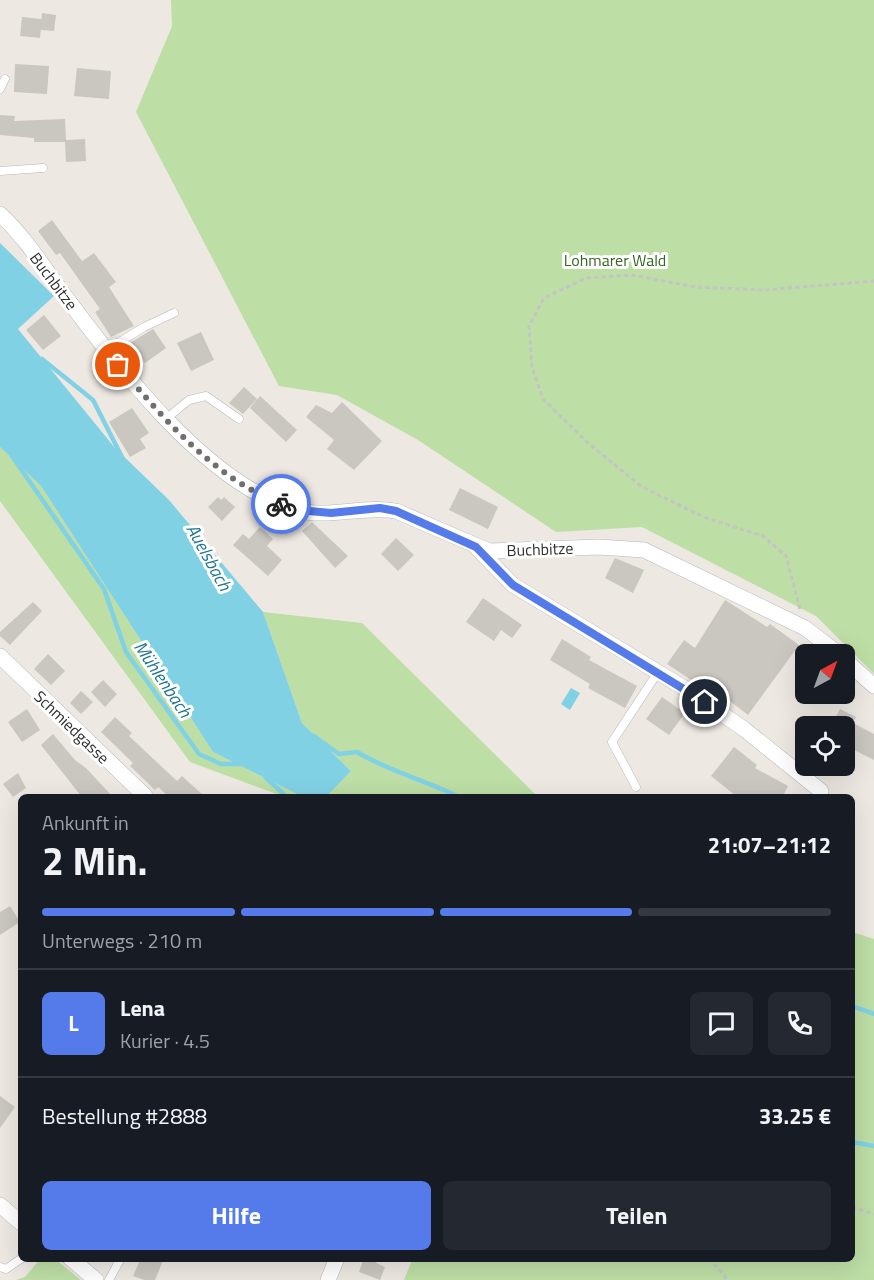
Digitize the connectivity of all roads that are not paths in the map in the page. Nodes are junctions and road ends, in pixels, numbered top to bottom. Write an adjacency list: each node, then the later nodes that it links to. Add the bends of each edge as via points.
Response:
1 (5, 79): 2 (lane)
2 (0, 89)
3 (43, 168): 4 (lane)
4 (0, 171)
5 (0, 214): 7 (street, Buchbitze)
6 (174, 313): 7 (lane)
7 (105, 351): 8 (street, Buchbitze)
8 (167, 418): 9 (lane, via 189,400 206,396); 10 (street, Buchbitze, via 210,461 270,499 298,510 396,511)
9 (239, 419)
10 (476, 547): 11 (street, Buchbitze, via 489,551 645,550 805,628); 14 (street, via 513,585)
11 (825, 644)
12 (0, 656): 18 (street, Schmiedgasse)
13 (855, 669): 15 (street)
14 (658, 672): 16 (lane, via 612,742); 17 (street, via 744,729)
15 (874, 687)
16 (636, 787)
17 (822, 791)
18 (143, 794)
19 (0, 1206): 20 (street)
20 (18, 1221)
21 (18, 1261): 25 (lane, via 6,1269)
22 (74, 1262): 26 (street)
23 (119, 1262): 27 (lane)
24 (335, 1262): 28 (street)
25 (0, 1267)
26 (96, 1280)
27 (109, 1280)
28 (328, 1280)

